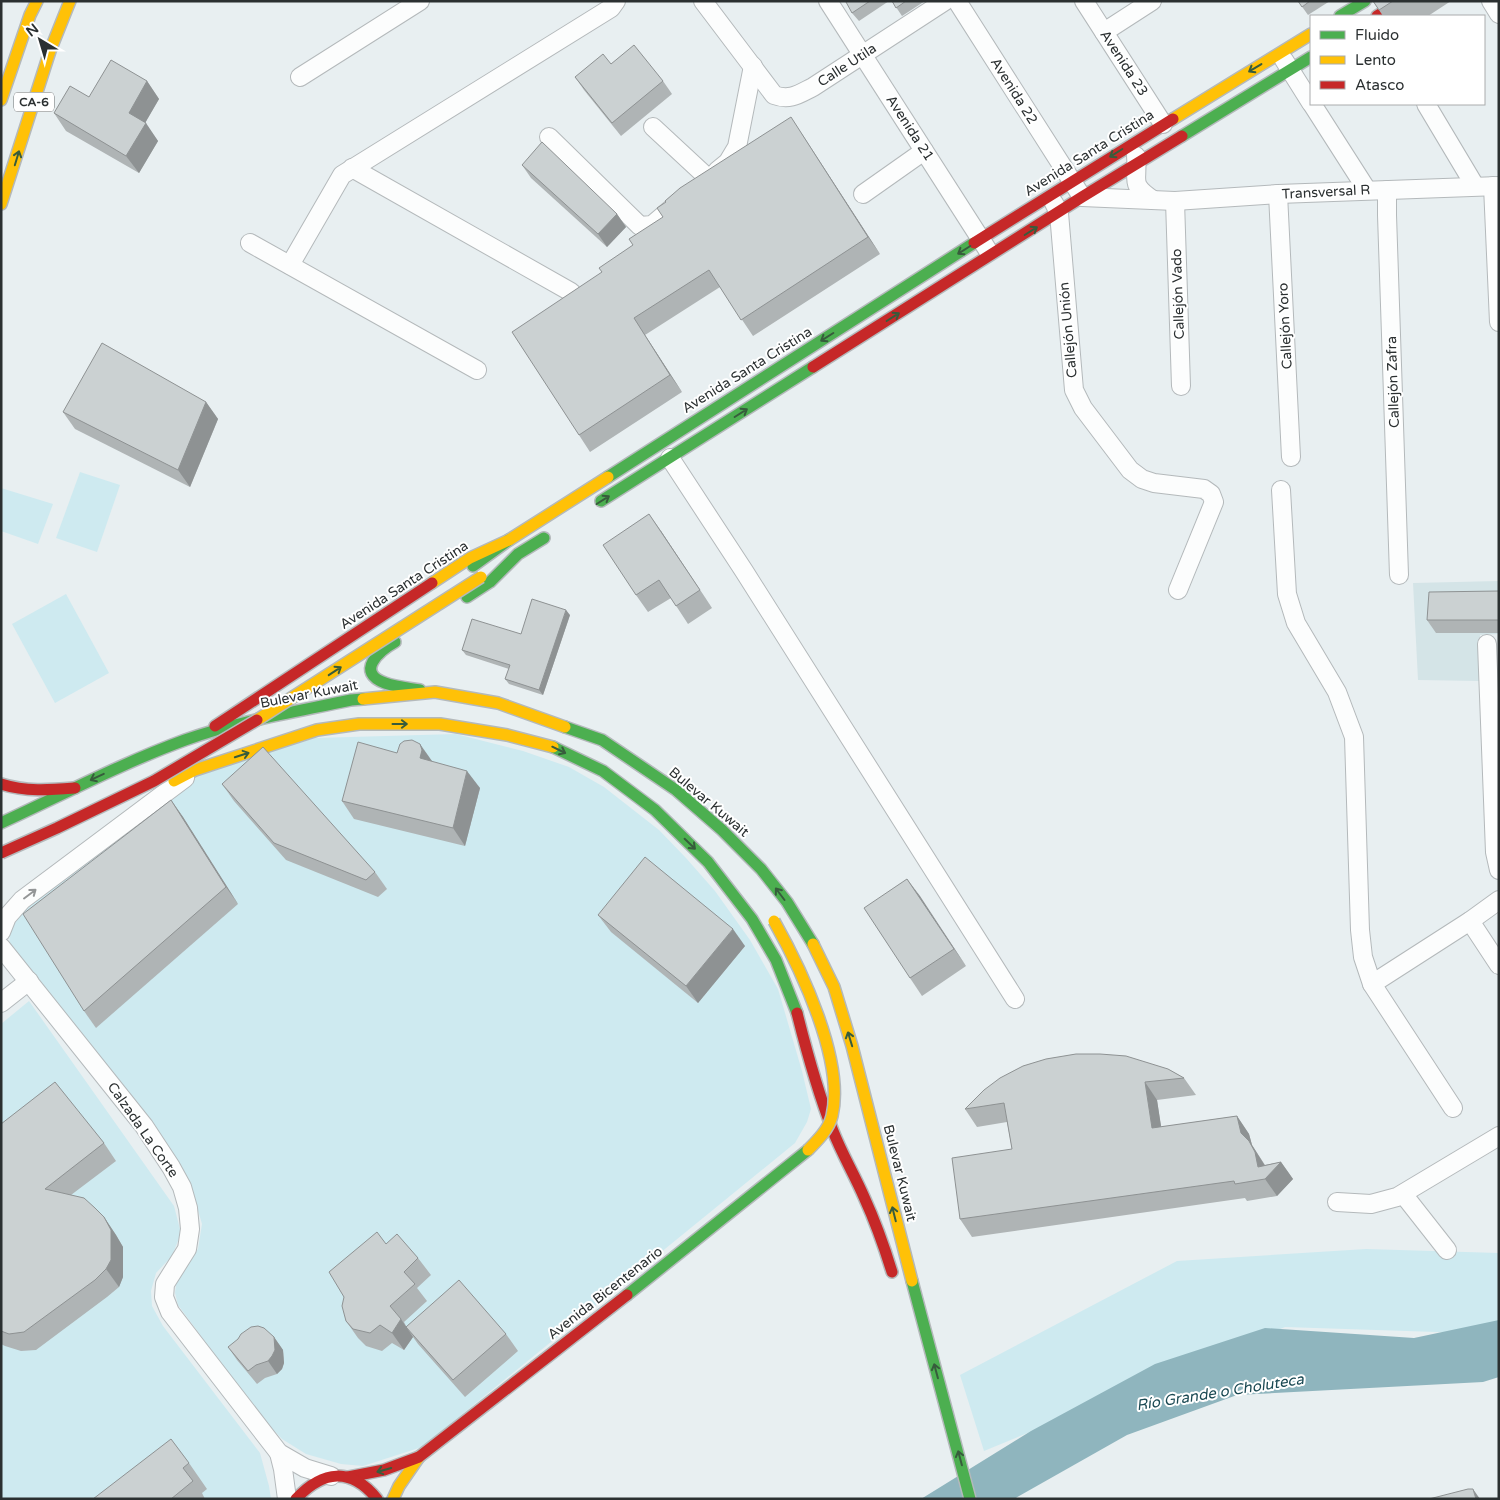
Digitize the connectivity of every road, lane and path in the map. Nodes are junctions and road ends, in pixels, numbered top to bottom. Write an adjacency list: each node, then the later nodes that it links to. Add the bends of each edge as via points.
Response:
1 (38, 1): 26 (main road, CA-6, via 30,15)
2 (70, 1): 49 (main road, CA-6, one-way to 2, via 45,66)
3 (420, 1): 25 (street)
4 (616, 1): 36 (street, via 611,8)
5 (703, 1): 23 (street, Calle Utila)
6 (828, 1): 21 (street, Avenida 21)
7 (945, 1): 21 (street, Calle Utila)
8 (957, 1): 38 (street, Avenida 22)
9 (1084, 1): 18 (street, Avenida 23)
10 (1152, 1): 18 (street)
11 (1365, 1): 15 (main road); 16 (street)
12 (1402, 1): 17 (main road)
13 (1491, 1): 14 (street)
14 (1499, 14)
15 (1342, 15)
16 (1375, 15)
17 (1378, 15)
18 (1104, 32): 30 (street, Avenida 23)
19 (1310, 35): 20 (main road, Avenida Santa Cristina)
20 (1279, 53): 24 (street); 30 (main road, Avenida Santa Cristina, one-way to 30)
21 (862, 55): 23 (street, Calle Utila, via 793,97 774,95); 34 (street, Avenida 21)
22 (1310, 58): 24 (main road)
23 (753, 66): 37 (street, via 737,146 728,162)
24 (1290, 70): 27 (street); 35 (main road)
25 (300, 77)
26 (1, 100)
27 (1310, 101)
28 (1312, 105): 41 (street)
29 (1427, 105): 39 (street)
30 (1163, 124): 33 (main road, Avenida Santa Cristina)
31 (652, 127): 37 (street)
32 (549, 137): 37 (street, via 640,226 652,225)
33 (1135, 142): 35 (street); 38 (main road, Avenida Santa Cristina, one-way to 38)
34 (924, 151): 43 (street); 51 (street, Avenida 21)
35 (1137, 164): 46 (main road); 47 (street, via 1136,184)
36 (352, 168): 54 (street, via 342,175); 55 (street)
37 (708, 178)
38 (1072, 181): 45 (main road, Avenida Santa Cristina); 46 (street)
39 (1475, 186): 40 (street, Transversal R); 42 (street, Transversal R)
40 (1496, 186): 56 (street)
41 (1367, 190): 42 (street, Transversal R); 44 (street, Transversal R)
42 (1387, 190): 66 (street, Callejón Zafra)
43 (863, 194)
44 (1278, 194): 48 (street, Transversal R); 59 (street, Callejón Yoro)
45 (1050, 195): 50 (street, Callejón Unión); 51 (main road, Avenida Santa Cristina)
46 (1082, 197): 47 (street, Transversal R); 50 (main road)
47 (1153, 200): 48 (street, Transversal R)
48 (1175, 201): 58 (street, Callejón Vado)
49 (1, 204)
50 (1060, 213): 53 (main road, one-way to 50); 67 (street, Callejón Unión, via 1074,390 1083,408 1130,470 1142,479 1204,489 1214,502)
51 (981, 239): 53 (street, Avenida 21); 64 (main road, Avenida Santa Cristina, one-way to 64)
52 (250, 242): 54 (street)
53 (991, 256): 60 (main road, one-way to 53)
54 (290, 265): 57 (street)
55 (571, 292)
56 (1499, 322)
57 (477, 370)
58 (1181, 386)
59 (1291, 457)
60 (670, 458): 62 (main road, one-way to 60); 91 (street)
61 (1281, 490): 90 (street, via 1287,594 1296,623 1337,692 1354,737 1360,930 1363,957)
62 (595, 505)
63 (554, 531): 65 (main road)
64 (509, 540): 70 (main road, Avenida Santa Cristina, via 470,558); 71 (main road, via 215,732)
65 (518, 554): 69 (main road, via 490,582 372,660 371,670 375,678 388,684); 77 (main road, one-way to 65, bridge, via 154,781)
66 (1399, 575)
67 (1178, 590)
68 (1487, 644): 81 (street, via 1495,852)
69 (435, 692): 70 (main road, Bulevar Kuwait, via 351,700); 76 (main road, Bulevar Kuwait, via 498,703 602,740 676,790)
70 (201, 734): 74 (main road, Bulevar Kuwait, one-way to 74)
71 (165, 760)
72 (195, 770): 78 (main road, one-way to 78, via 317,730 358,724 440,724 507,735 551,746 603,771 655,810); 79 (main road); 86 (street, one-way to 72, via 6,918 22,900)
73 (1, 784): 74 (main road, via 28,790)
74 (75, 788): 75 (main road, Bulevar Kuwait)
75 (1, 823)
76 (722, 830): 80 (main road); 93 (main road, Bulevar Kuwait, one-way to 76, via 834,988 815,948 787,902 761,868)
77 (1, 853)
78 (708, 862): 82 (main road); 94 (main road, via 752,919 776,960 796,1007)
79 (1, 864)
80 (742, 865)
81 (1499, 870)
82 (742, 888)
83 (1499, 900): 85 (street)
84 (766, 909): 106 (main road, Avenida Bicentenario, bridge, via 788,946 813,1002 832,1070 834,1102 826,1129 808,1150)
85 (1470, 921): 88 (street); 90 (street)
86 (1, 932)
87 (1, 947): 89 (street, Calzada La Corte)
88 (1499, 965)
89 (29, 981): 92 (street); 105 (street, Calzada La Corte, via 144,1126 182,1187 190,1229 187,1249 165,1284 164,1297 170,1312)
90 (1372, 984): 96 (street)
91 (1015, 999)
92 (1, 1004)
93 (856, 1064): 94 (main road, via 847,1081 828,1086); 98 (main road, Bulevar Kuwait)
94 (815, 1079): 99 (main road)
95 (859, 1108): 98 (main road)
96 (1453, 1108)
97 (846, 1109): 99 (main road, via 836,1117)
98 (870, 1115): 112 (main road, Bulevar Kuwait, one-way to 98)
99 (832, 1129): 104 (main road, via 878,1228)
100 (1498, 1139): 101 (street)
101 (1403, 1194): 102 (street, via 1371,1204); 103 (street)
102 (1337, 1202)
103 (1447, 1250)
104 (896, 1287)
105 (279, 1453): 107 (street, Calzada La Corte, via 305,1468); 108 (street, Calzada La Corte)
106 (418, 1457): 107 (main road, Avenida Bicentenario, one-way to 107, via 384,1470); 111 (main road, Avenida Bicentenario)
107 (340, 1476): 109 (main road, Avenida Bicentenario, via 316,1480); 110 (main road, via 361,1482)
108 (287, 1499)
109 (296, 1499)
110 (377, 1499)
111 (393, 1499)
112 (970, 1499)

